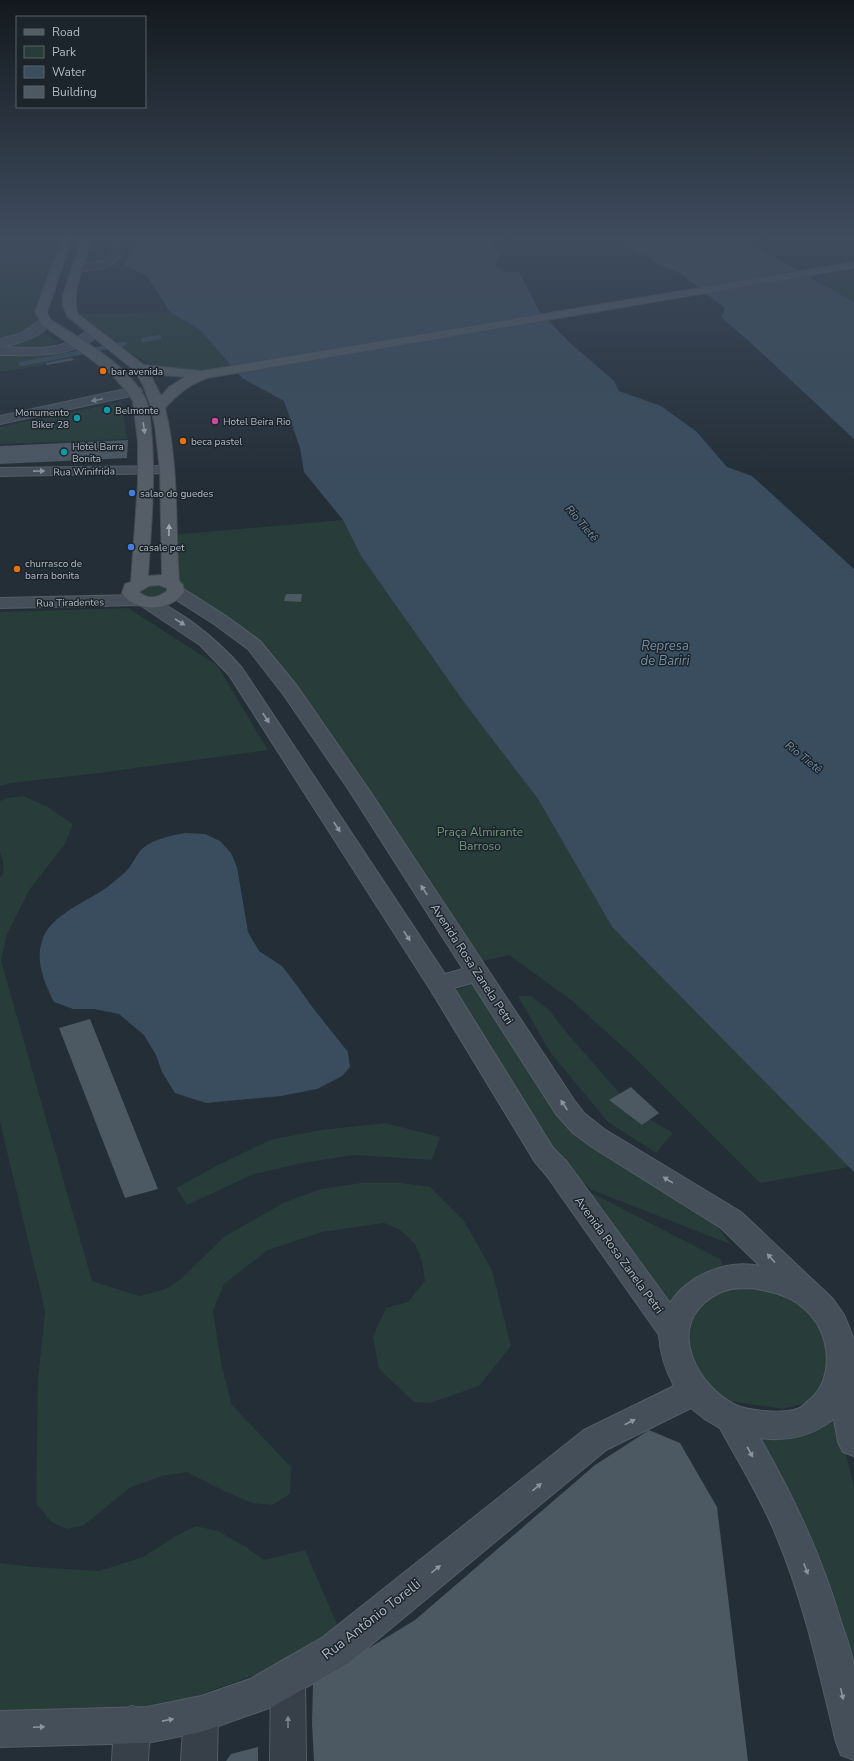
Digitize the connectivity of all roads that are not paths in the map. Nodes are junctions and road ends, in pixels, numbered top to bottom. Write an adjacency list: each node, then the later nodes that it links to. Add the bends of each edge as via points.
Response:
1 (43, 320): 6 (main road, via 35,331 20,339)
2 (46, 320): 7 (main road)
3 (73, 320): 5 (main road)
4 (524, 320): 10 (main road)
5 (94, 332): 7 (main road, via 86,340); 9 (main road)
6 (0, 343)
7 (86, 349): 8 (main road); 11 (main road, via 115,371)
8 (0, 351)
9 (140, 369): 10 (main road); 12 (main road, via 150,385)
10 (204, 375): 12 (main road, via 185,382)
11 (134, 391): 13 (main road, one-way to 13); 14 (main road, one-way to 14, via 141,408)
12 (158, 408): 15 (main road)
13 (0, 420)
14 (147, 470): 15 (main road, Rua Winifrida); 16 (main road, Rua Winifrida, one-way to 14); 19 (main road)
15 (167, 470): 17 (main road, one-way to 15, via 168,535)
16 (0, 472)
17 (173, 587): 19 (main road, via 159,580); 21 (main road, Avenida Rosa Zanela Petri, one-way to 17, via 359,790 269,662 240,634)
18 (0, 591): 19 (main road, Rua Tiradentes)
19 (139, 593): 20 (main road, Rua Tiradentes); 22 (main road, Avenida Rosa Zanela Petri, one-way to 22, via 224,656)
20 (0, 603)
21 (479, 973): 22 (main road); 23 (main road, Avenida Rosa Zanela Petri, one-way to 21, via 731,1220 580,1126 565,1107)
22 (439, 984): 24 (main road, Avenida Rosa Zanela Petri, via 544,1155 557,1169)
23 (809, 1295): 24 (main road, via 781,1282 752,1276 723,1278 698,1289 681,1307); 25 (main road, Avenida Rosa Zanela Petri, via 830,1315)
24 (673, 1331): 27 (main road, via 672,1343 679,1367)
25 (849, 1343): 26 (main road, via 849,1364)
26 (843, 1388): 28 (main road, via 830,1406 809,1419 783,1426 755,1424); 29 (main road)
27 (694, 1391): 28 (main road, via 712,1407); 30 (main road, Rua Antônio Torelli, one-way to 27, via 336,1650 595,1440)
28 (731, 1418): 34 (main road, one-way to 34, via 794,1538 831,1644)
29 (854, 1442)
30 (288, 1678): 31 (main road, Rua Antônio Torelli, via 259,1694); 37 (street, one-way to 30)
31 (201, 1714): 32 (main road, Rua Antônio Torelli, one-way to 31, via 147,1725); 36 (street)
32 (132, 1724): 33 (main road, Rua Antônio Torelli, one-way to 32); 35 (street)
33 (0, 1729)
34 (854, 1742)
35 (130, 1761)
36 (199, 1761)
37 (288, 1761)

